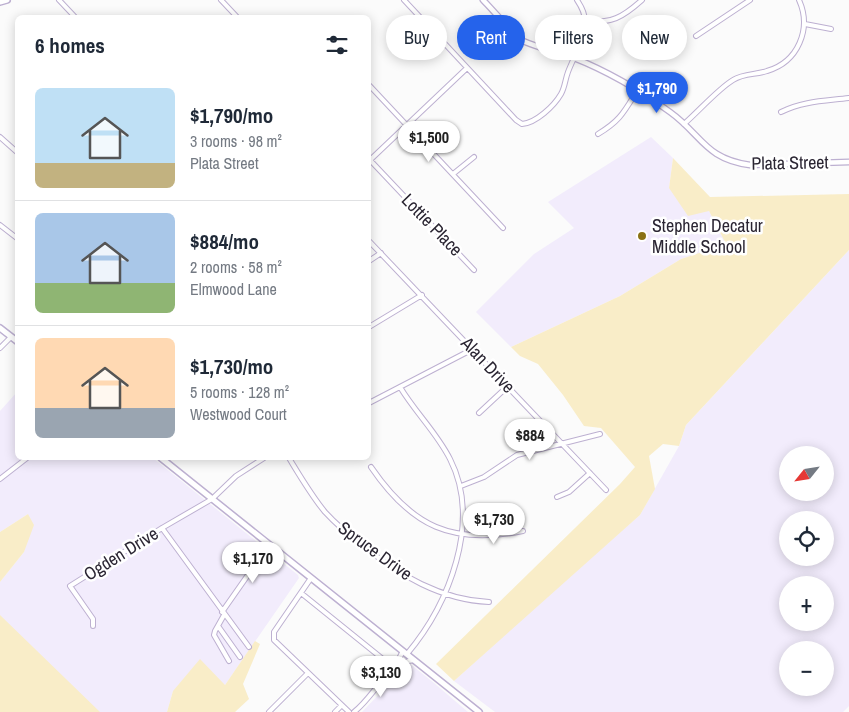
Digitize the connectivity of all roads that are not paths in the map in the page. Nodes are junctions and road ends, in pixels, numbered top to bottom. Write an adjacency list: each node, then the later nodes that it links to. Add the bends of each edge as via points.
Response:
1 (7, 0): 10 (main road)
2 (59, 0): 11 (street)
3 (221, 0): 12 (street)
4 (404, 0): 21 (street)
5 (483, 0): 18 (street, Plata Street, via 522,40)
6 (577, 0): 13 (street)
7 (642, 0): 14 (street, via 620,18)
8 (750, 0): 17 (street)
9 (799, 0): 15 (street)
10 (0, 2)
11 (73, 15)
12 (235, 15)
13 (584, 15)
14 (612, 20)
15 (805, 24): 16 (street); 26 (street, via 796,51 784,63 731,81)
16 (831, 29)
17 (696, 36)
18 (535, 44)
19 (573, 60): 21 (street, via 561,94 545,111 525,124 520,124)
20 (578, 60): 23 (street, Plata Street)
21 (467, 68): 27 (street)
22 (371, 86): 27 (street)
23 (637, 91): 26 (street, Plata Street); 28 (street, via 620,118)
24 (849, 98): 25 (street, via 797,104)
25 (781, 112)
26 (684, 124): 34 (street, Plata Street, via 713,152 739,163)
27 (407, 126): 32 (street); 35 (street)
28 (598, 134)
29 (0, 137): 30 (street)
30 (15, 150)
31 (474, 157): 35 (street)
32 (371, 158)
33 (371, 162): 42 (street, Lottie Place)
34 (849, 162)
35 (453, 174): 37 (street)
36 (0, 225): 38 (street)
37 (503, 228)
38 (15, 237)
39 (371, 243): 40 (street, Alan Drive)
40 (381, 253): 41 (street); 43 (street, Alan Drive)
41 (371, 260)
42 (474, 270)
43 (422, 295): 44 (street); 49 (street, Alan Drive)
44 (371, 326)
45 (0, 328): 46 (main road)
46 (11, 337): 47 (main road); 48 (street)
47 (15, 340)
48 (0, 348)
49 (473, 349): 50 (street, Alan Drive); 51 (street)
50 (508, 386): 53 (street); 55 (street, Alan Drive)
51 (400, 387): 52 (street); 63 (street, via 442,444)
52 (371, 402)
53 (479, 413)
54 (600, 434): 55 (street)
55 (562, 444): 61 (street, Alan Drive); 63 (street, via 514,456 484,477)
56 (24, 460): 62 (street)
57 (163, 460): 66 (main road)
58 (261, 460): 66 (street, Ogden Drive, via 236,476)
59 (290, 460): 73 (street, Spruce Drive, via 313,496 341,528 399,572)
60 (371, 467): 69 (street, via 397,499 419,518 438,529)
61 (590, 473): 64 (street, Alan Drive); 65 (street, via 570,492)
62 (0, 479)
63 (461, 486): 69 (street)
64 (606, 490)
65 (557, 497)
66 (212, 498): 67 (street, Ogden Drive); 70 (main road)
67 (162, 528): 75 (street); 76 (street, Ogden Drive, via 70,586 93,619)
68 (524, 531): 69 (street, via 494,536)
69 (463, 534): 73 (street)
70 (269, 545): 71 (main road); 75 (street)
71 (311, 578): 72 (street); 79 (main road)
72 (300, 593): 83 (street); 84 (street, via 273,637)
73 (444, 594): 74 (street, Spruce Drive); 79 (street, via 429,624)
74 (489, 602)
75 (223, 613): 77 (street); 78 (street)
76 (93, 626)
77 (218, 626): 80 (street); 82 (street, via 214,635)
78 (249, 647)
79 (405, 653): 81 (main road); 83 (street)
80 (240, 657)
81 (414, 660): 83 (street, via 406,660); 90 (main road)
82 (230, 661)
83 (394, 668): 89 (street)
84 (308, 673): 85 (street); 86 (street)
85 (341, 706): 87 (street); 88 (street)
86 (269, 712)
87 (335, 712)
88 (349, 712)
89 (354, 712)
90 (479, 712)

